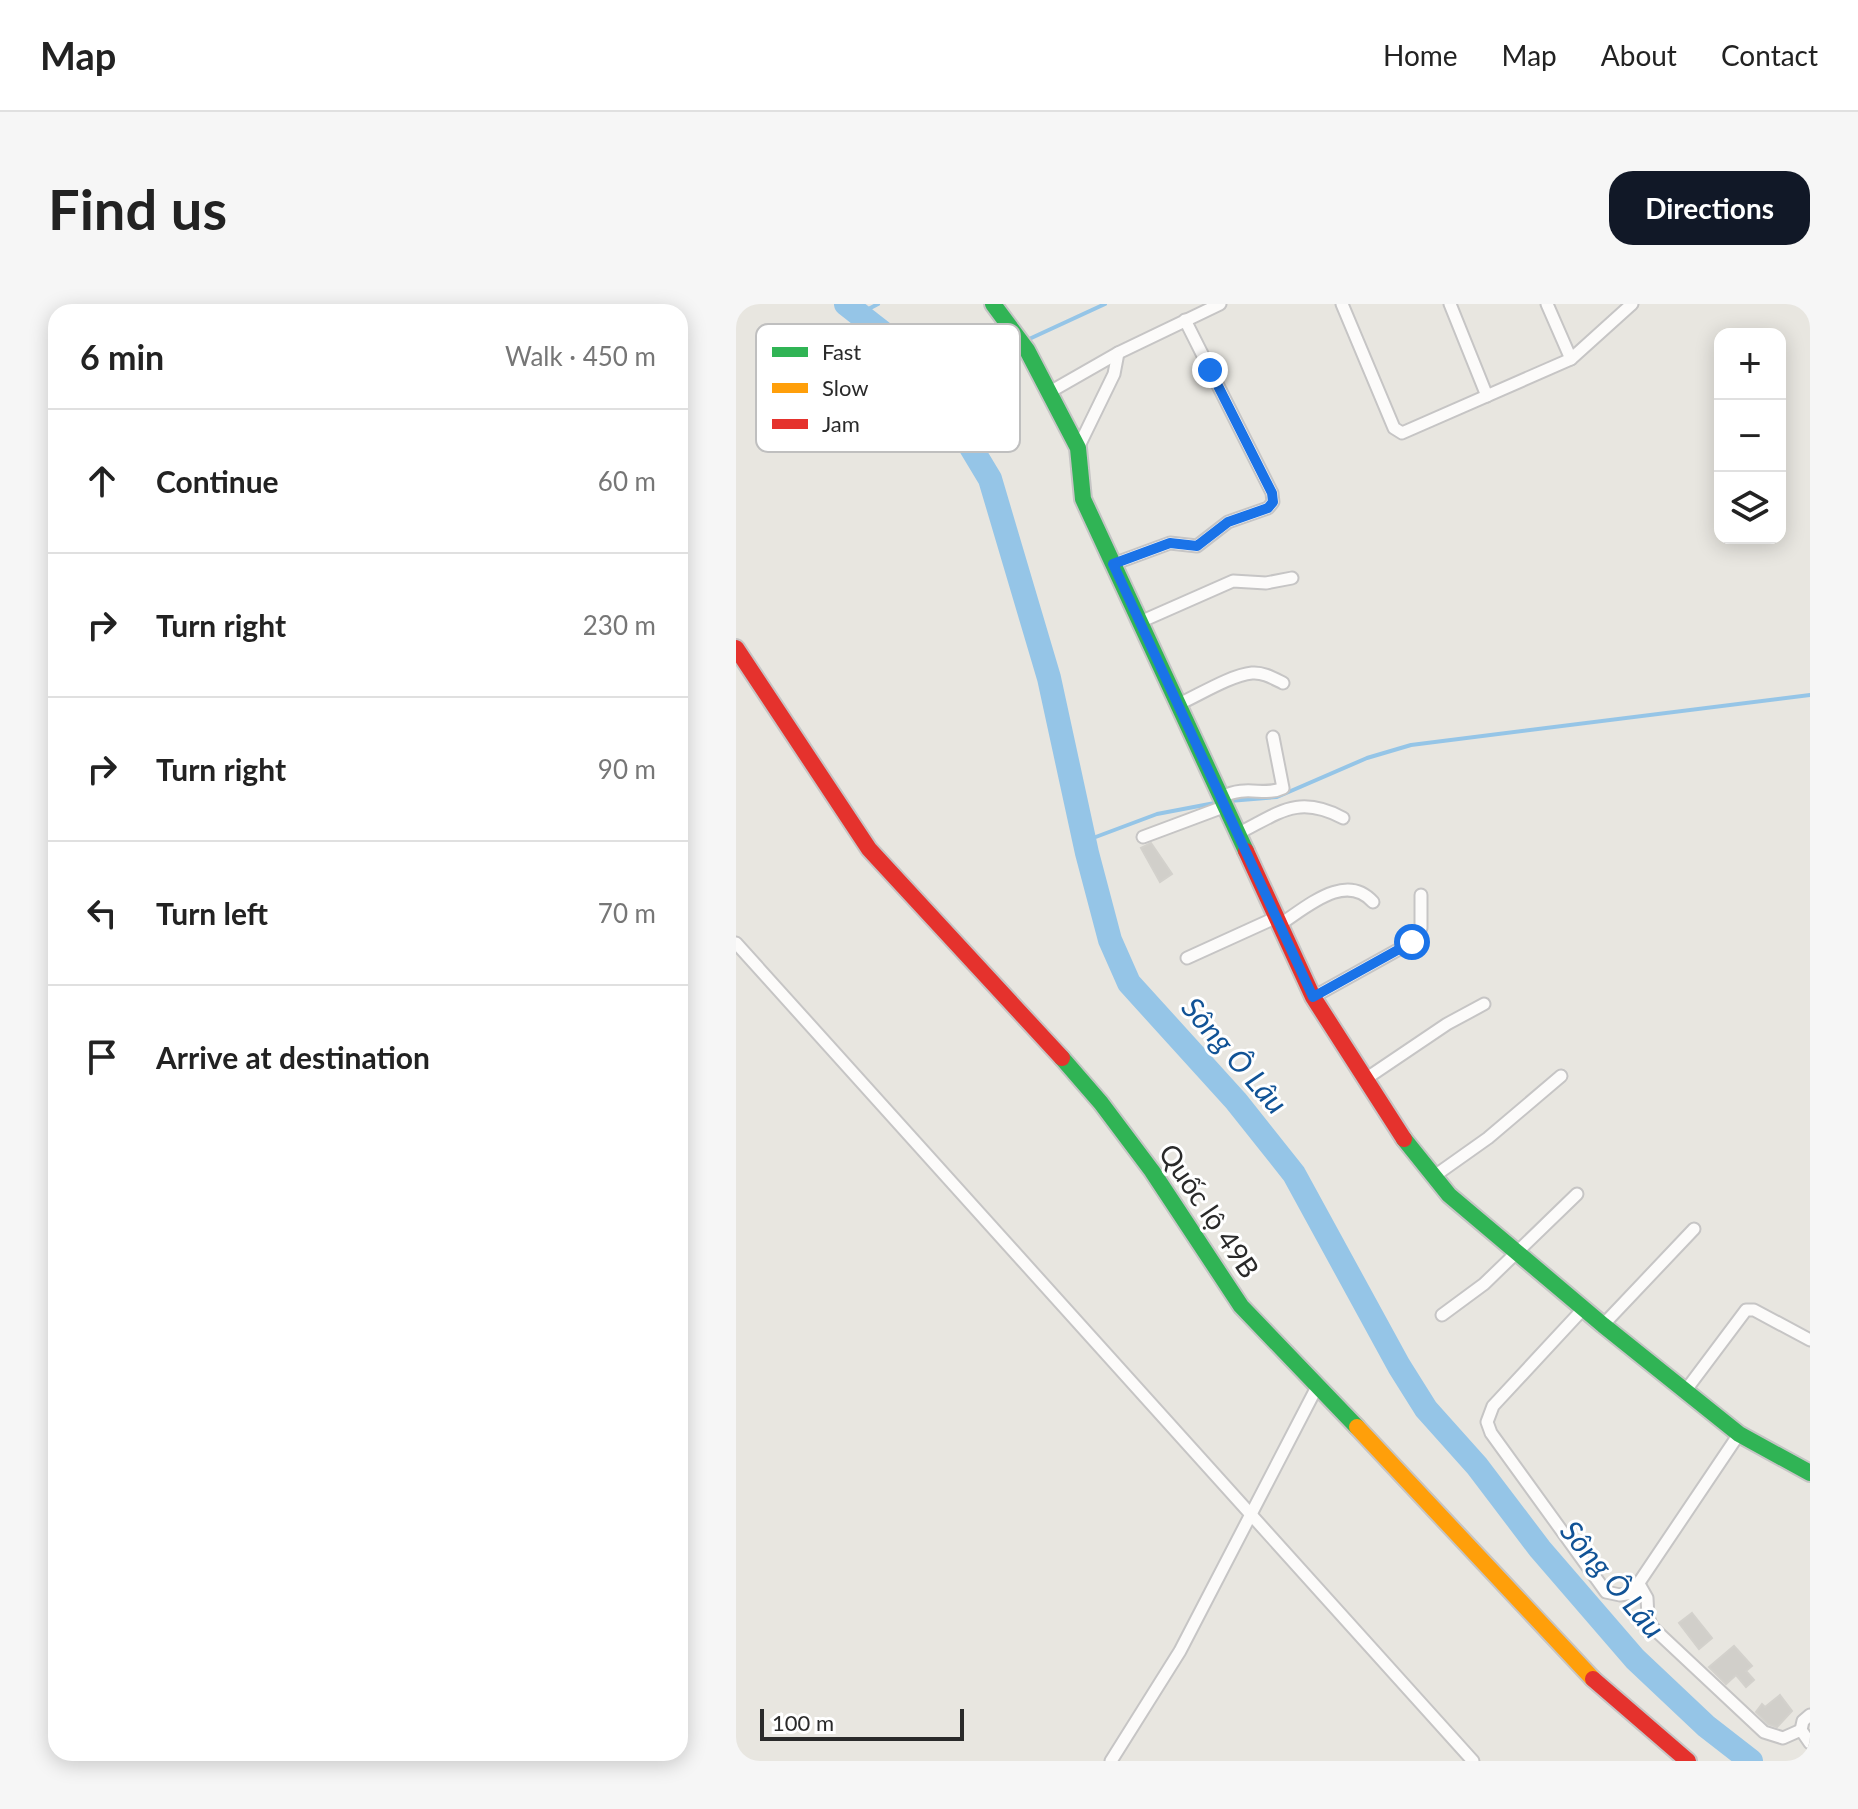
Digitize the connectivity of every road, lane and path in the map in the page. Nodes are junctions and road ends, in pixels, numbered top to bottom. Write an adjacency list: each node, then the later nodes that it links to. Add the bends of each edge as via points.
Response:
1 (1342, 304): 13 (street, via 1397,431 1407,432)
2 (1450, 304): 13 (street)
3 (1547, 304): 11 (street)
4 (1632, 304): 11 (street)
5 (999, 305): 8 (street)
6 (1213, 305): 7 (street)
7 (1185, 320): 10 (street); 15 (street, via 1273,502 1228,522 1197,546 1170,543)
8 (1011, 324)
9 (1020, 339): 12 (street)
10 (1118, 353): 12 (street); 14 (street, via 1114,374)
11 (1571, 359): 13 (street)
12 (1048, 393): 14 (street)
13 (1487, 396)
14 (1078, 448): 15 (street, via 1083,499)
15 (1113, 564): 17 (street)
16 (1292, 578): 17 (street, via 1266,583 1237,580)
17 (1140, 622): 20 (street)
18 (736, 648): 43 (street, Quốc lộ 49B, via 869,849 1101,1103 1241,1306)
19 (1283, 683): 20 (street, via 1267,675 1242,675)
20 (1179, 704): 22 (street)
21 (1273, 737): 22 (street, via 1283,788 1238,789)
22 (1224, 801): 24 (street); 25 (street)
23 (1343, 818): 24 (street, via 1300,805)
24 (1239, 833): 28 (street)
25 (1143, 837)
26 (1421, 895): 31 (street, via 1421,928 1412,942)
27 (1373, 902): 28 (street, via 1359,890 1339,890)
28 (1277, 921): 30 (street); 31 (street)
29 (736, 943): 47 (street)
30 (1187, 958)
31 (1313, 997): 34 (street)
32 (1484, 1004): 34 (street)
33 (1561, 1076): 35 (street)
34 (1364, 1080): 35 (street)
35 (1433, 1177): 38 (street)
36 (1577, 1194): 38 (street)
37 (1694, 1229): 41 (street)
38 (1515, 1252): 39 (street); 40 (street)
39 (1584, 1308): 41 (street); 48 (street, via 1493,1406 1488,1428 1606,1592 1627,1595)
40 (1442, 1315)
41 (1603, 1325): 44 (street)
42 (1810, 1340): 44 (street, via 1746,1310)
43 (1318, 1385): 47 (street); 54 (street, Quốc lộ 49B, via 1585,1672)
44 (1686, 1390): 45 (street)
45 (1739, 1434): 46 (street); 48 (street)
46 (1809, 1470)
47 (1252, 1513): 52 (street, via 1180,1651); 53 (street)
48 (1639, 1584): 50 (street, via 1652,1627 1764,1732 1783,1738)
49 (1810, 1715): 50 (street)
50 (1801, 1730): 51 (street)
51 (1810, 1743)
52 (1111, 1761)
53 (1473, 1761)
54 (1688, 1761)

